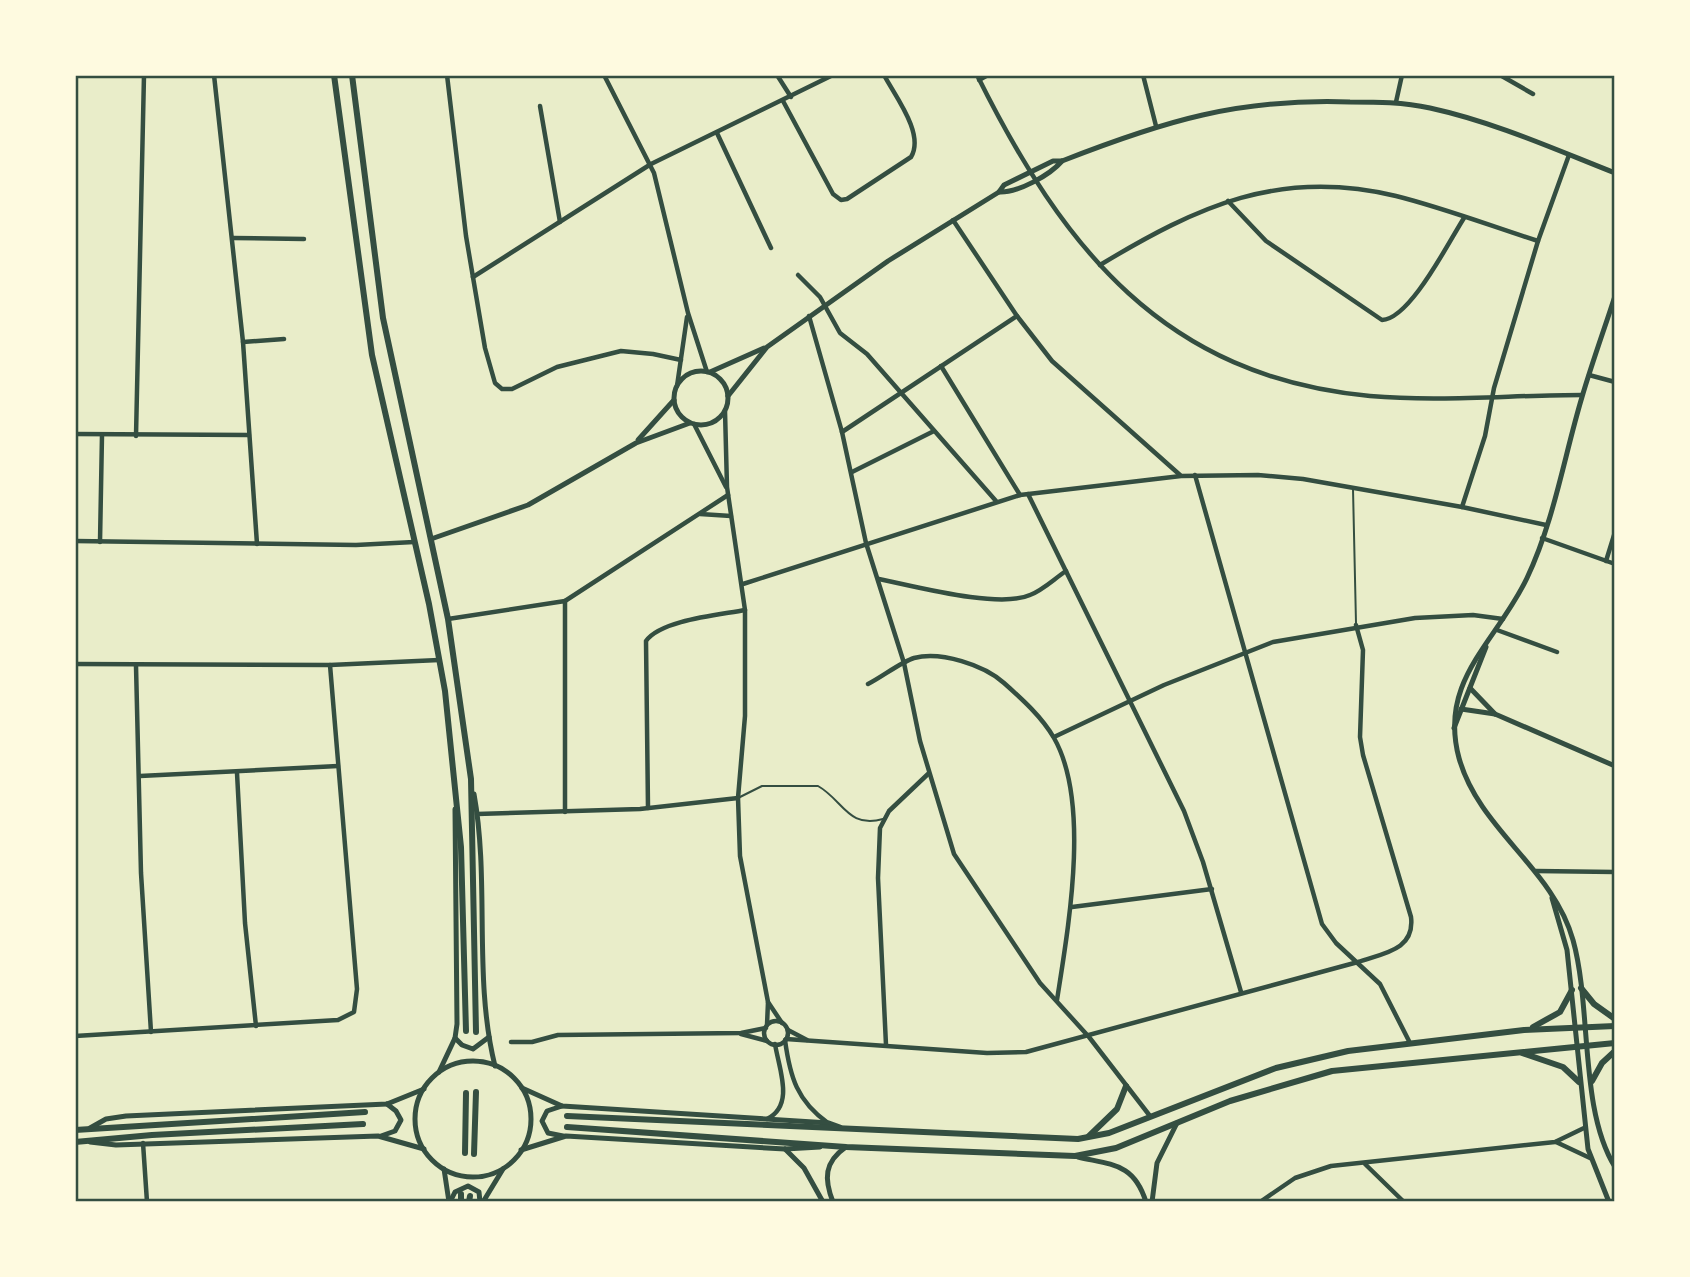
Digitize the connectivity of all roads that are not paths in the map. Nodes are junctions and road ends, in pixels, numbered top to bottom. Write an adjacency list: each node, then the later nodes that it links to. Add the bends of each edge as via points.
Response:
1 (144, 75): 66 (street)
2 (214, 75): 33 (street)
3 (334, 75): 86 (main road, via 367,328)
4 (352, 75): 83 (main road, via 383,318)
5 (447, 75): 39 (street)
6 (604, 75): 24 (street)
7 (777, 75): 16 (street)
8 (832, 75): 16 (street)
9 (884, 75): 17 (street, via 914,133 916,147 911,157 846,199 834,194)
10 (988, 75): 14 (street)
11 (1143, 75): 20 (street)
12 (1402, 75): 18 (street)
13 (1500, 75): 15 (street)
14 (978, 78): 25 (street)
15 (1533, 94)
16 (791, 97): 17 (street)
17 (783, 100): 21 (street)
18 (1396, 102): 20 (street, via 1251,104); 22 (street, via 1498,127)
19 (540, 106): 32 (street)
20 (1156, 126): 23 (street)
21 (717, 133): 24 (street); 36 (street)
22 (1569, 155): 26 (street); 35 (street)
23 (1062, 160): 25 (street); 27 (street)
24 (651, 164): 32 (street); 42 (street)
25 (1028, 173): 27 (street); 28 (street)
26 (1615, 173)
27 (1033, 181): 28 (street); 37 (street)
28 (999, 192): 31 (street)
29 (1228, 201): 30 (street, via 1272,189 1348,188 1395,196); 30 (street, via 1266,241 1382,320 1391,319 1408,305); 37 (street, via 1152,235)
30 (1464, 218): 35 (street)
31 (953, 220): 41 (street); 44 (street)
32 (560, 222): 39 (street)
33 (233, 238): 34 (street); 46 (street)
34 (304, 239)
35 (1538, 241): 55 (street)
36 (771, 248)
37 (1100, 265): 55 (street, via 1137,303 1171,328 1213,354 1266,372 1365,395)
38 (798, 275): 41 (street)
39 (473, 277): 48 (street, via 492,379 502,389 517,387 557,367 621,351)
40 (1615, 296): 51 (street)
41 (824, 305): 43 (street); 54 (street, via 837,330 867,354)
42 (688, 313): 48 (street); 50 (street)
43 (809, 316): 47 (street); 61 (street)
44 (1017, 316): 49 (street); 70 (street, via 1065,374)
45 (284, 339): 46 (street)
46 (243, 342): 65 (street)
47 (767, 347): 50 (street); 57 (street)
48 (681, 360): 53 (street)
49 (941, 366): 54 (street); 75 (street)
50 (708, 372): 53 (street, via 695,372); 57 (street, via 722,381)
51 (1589, 375): 52 (street); 56 (street)
52 (1615, 382)
53 (677, 386): 58 (street)
54 (899, 394): 61 (street); 62 (street)
55 (1493, 395): 56 (street); 77 (street)
56 (1582, 395): 80 (street)
57 (728, 396): 59 (street)
58 (674, 400): 60 (street, via 676,409); 67 (street)
59 (725, 411): 60 (street, via 706,425); 71 (street)
60 (692, 423): 67 (street); 71 (street)
61 (842, 432): 68 (street)
62 (934, 432): 68 (street); 76 (street)
63 (75, 434): 64 (street)
64 (102, 435): 66 (street); 85 (street)
65 (249, 435): 66 (street); 88 (street)
66 (136, 436)
67 (636, 443): 83 (street, via 528,505)
68 (852, 472): 87 (street)
69 (1195, 475): 70 (street); 72 (street, via 1269,476); 101 (street)
70 (1181, 476): 73 (street)
71 (727, 487): 74 (street)
72 (1353, 488): 77 (street); 98 (lane)
73 (1028, 494): 75 (street); 91 (street)
74 (728, 495): 78 (street); 79 (street)
75 (1020, 495): 76 (street)
76 (996, 501): 87 (street)
77 (1462, 506): 80 (street)
78 (699, 514): 79 (street); 94 (street)
79 (731, 516): 93 (street)
80 (1546, 525): 82 (street)
81 (1615, 532): 89 (street)
82 (1542, 538): 89 (street); 97 (street, via 1527,578)
83 (432, 539): 96 (main road)
84 (75, 541): 85 (street)
85 (100, 542): 88 (street)
86 (414, 542): 88 (street); 103 (main road)
87 (866, 542): 92 (street); 93 (street)
88 (257, 544)
89 (1606, 561): 90 (street)
90 (1615, 564)
91 (1066, 571): 92 (street, via 1016,600); 110 (street)
92 (879, 579): 104 (street)
93 (743, 584): 95 (street)
94 (565, 601): 96 (street); 124 (street)
95 (745, 610): 122 (street, via 745,716); 123 (street, via 666,626 646,641)
96 (447, 619): 120 (main road)
97 (1503, 619): 98 (street, via 1458,615); 99 (street)
98 (1356, 625): 101 (street); 132 (street, via 1363,650 1363,755 1413,932 1396,948)
99 (1497, 630): 100 (street); 102 (street)
100 (1486, 647): 109 (street); 113 (street, via 1462,687 1454,708)
101 (1244, 652): 110 (street); 132 (street, via 1322,924)
102 (1557, 652)
103 (439, 660): 106 (street); 121 (main road)
104 (904, 663): 108 (street); 114 (street, via 921,657 979,667 1011,688); 118 (street)
105 (75, 664): 107 (street)
106 (330, 665): 107 (street); 115 (street)
107 (136, 666): 119 (street)
108 (868, 684)
109 (1470, 688): 111 (street); 112 (street)
110 (1131, 701): 114 (street); 129 (street, via 1184,811)
111 (1461, 709): 112 (street); 113 (street)
112 (1495, 715): 116 (street)
113 (1454, 728): 127 (street, via 1460,761 1476,797)
114 (1054, 737): 131 (street, via 1066,771 1073,819)
115 (338, 766): 117 (street); 140 (street, via 357,989 354,1012 338,1020)
116 (1615, 766)
117 (237, 773): 119 (street); 140 (street)
118 (928, 774): 126 (street); 136 (street, via 954,854 1025,962)
119 (141, 776): 148 (street, via 141,873)
120 (471, 779): 125 (street); 149 (main road)
121 (455, 792): 147 (main road, via 464,891); 154 (street)
122 (738, 798): 123 (street); 126 (lane, via 762,786 818,786 852,818 866,822); 137 (street, via 743,876)
123 (648, 808): 124 (street)
124 (565, 812): 125 (street)
125 (477, 814): 152 (street)
126 (884, 819): 162 (street, via 878,878)
127 (1536, 871): 128 (street); 130 (street)
128 (1615, 872)
129 (1212, 889): 131 (street); 135 (street)
130 (1549, 890): 133 (street, via 1568,923); 134 (street, via 1563,933)
131 (1072, 906): 136 (street)
132 (1358, 962): 135 (street); 158 (street, via 1387,993)
133 (1581, 988): 138 (main road); 144 (street)
134 (1572, 990): 143 (street); 146 (main road, via 1555,1018)
135 (1241, 992): 153 (street)
136 (1057, 1001): 153 (street)
137 (768, 1002): 139 (street); 142 (street)
138 (1615, 1019)
139 (782, 1023): 142 (street, via 774,1021); 145 (street)
140 (256, 1026): 148 (street)
141 (1615, 1026): 144 (main road)
142 (766, 1027): 150 (street); 156 (street)
143 (1575, 1027): 144 (main road); 146 (main road); 164 (street)
144 (1586, 1027): 163 (street)
145 (788, 1030): 155 (street); 157 (street)
146 (1524, 1030): 158 (main road)
147 (466, 1031)
148 (151, 1032): 151 (street)
149 (476, 1032)
150 (741, 1033): 156 (street); 159 (street, via 606,1033)
151 (75, 1036)
152 (489, 1037): 154 (street, via 473,1049); 167 (street)
153 (1089, 1037): 162 (street, via 1003,1054); 171 (street)
154 (455, 1038): 168 (street)
155 (786, 1040): 157 (street); 160 (street); 183 (street, via 798,1095)
156 (768, 1041): 160 (street)
157 (808, 1041): 162 (street)
158 (1409, 1041): 180 (main road, via 1299,1061)
159 (512, 1042)
160 (775, 1044): 181 (street, via 784,1101 778,1112)
161 (1615, 1044): 163 (main road)
162 (887, 1045)
163 (1588, 1045): 164 (main road); 169 (street)
164 (1576, 1046): 166 (main road); 170 (street)
165 (1615, 1051): 169 (main road)
166 (1520, 1052): 170 (main road, via 1563,1067); 182 (main road, via 1332,1071 1265,1089)
167 (495, 1066): 168 (street, via 466,1062); 172 (street)
168 (439, 1073): 173 (street)
169 (1592, 1081): 207 (street, via 1602,1142)
170 (1579, 1082): 186 (street)
171 (1126, 1086): 180 (street); 192 (main road, via 1117,1109)
172 (521, 1087): 177 (street); 201 (street, via 531,1119)
173 (424, 1089): 176 (street); 199 (street, via 416,1113)
174 (476, 1092): 203 (main road)
175 (466, 1093): 202 (main road)
176 (387, 1104): 187 (street, via 126,1116 106,1119); 190 (street, via 400,1116 399,1127)
177 (562, 1106): 181 (street); 191 (street, via 547,1111 542,1121 548,1133)
178 (365, 1112): 187 (main road)
179 (567, 1116): 189 (main road)
180 (1150, 1116): 192 (main road)
181 (765, 1120): 183 (street)
182 (1178, 1122): 204 (main road, via 1116,1148); 216 (street, via 1157,1163)
183 (829, 1123): 189 (street)
184 (363, 1124): 193 (main road)
185 (567, 1127): 197 (main road)
186 (1584, 1128): 195 (street); 205 (street)
187 (88, 1129): 188 (main road)
188 (75, 1130)
189 (846, 1130): 192 (main road)
190 (378, 1136): 196 (street); 199 (street)
191 (566, 1136): 200 (street); 201 (street)
192 (1086, 1138)
193 (84, 1141): 194 (main road); 196 (street)
194 (75, 1142)
195 (1555, 1142): 205 (street); 206 (street)
196 (143, 1143): 210 (street)
197 (834, 1145): 198 (main road); 200 (street)
198 (846, 1147): 204 (main road); 214 (street, via 832,1158 827,1170)
199 (424, 1149): 209 (street)
200 (785, 1149): 213 (street, via 804,1167)
201 (522, 1150): 208 (street)
202 (465, 1153)
203 (474, 1154)
204 (1075, 1156): 215 (street, via 1126,1170 1137,1180)
205 (1590, 1158): 219 (street)
206 (1364, 1163): 217 (street, via 1331,1166 1295,1178); 218 (street)
207 (1615, 1167)
208 (504, 1168): 209 (street, via 474,1177); 212 (street)
209 (444, 1169): 211 (street)
210 (146, 1202)
211 (449, 1202): 212 (street, via 455,1192 468,1186 479,1192)
212 (482, 1202)
213 (823, 1202)
214 (833, 1202)
215 (1146, 1202)
216 (1152, 1202)
217 (1260, 1202)
218 (1404, 1202)
219 (1609, 1202)

